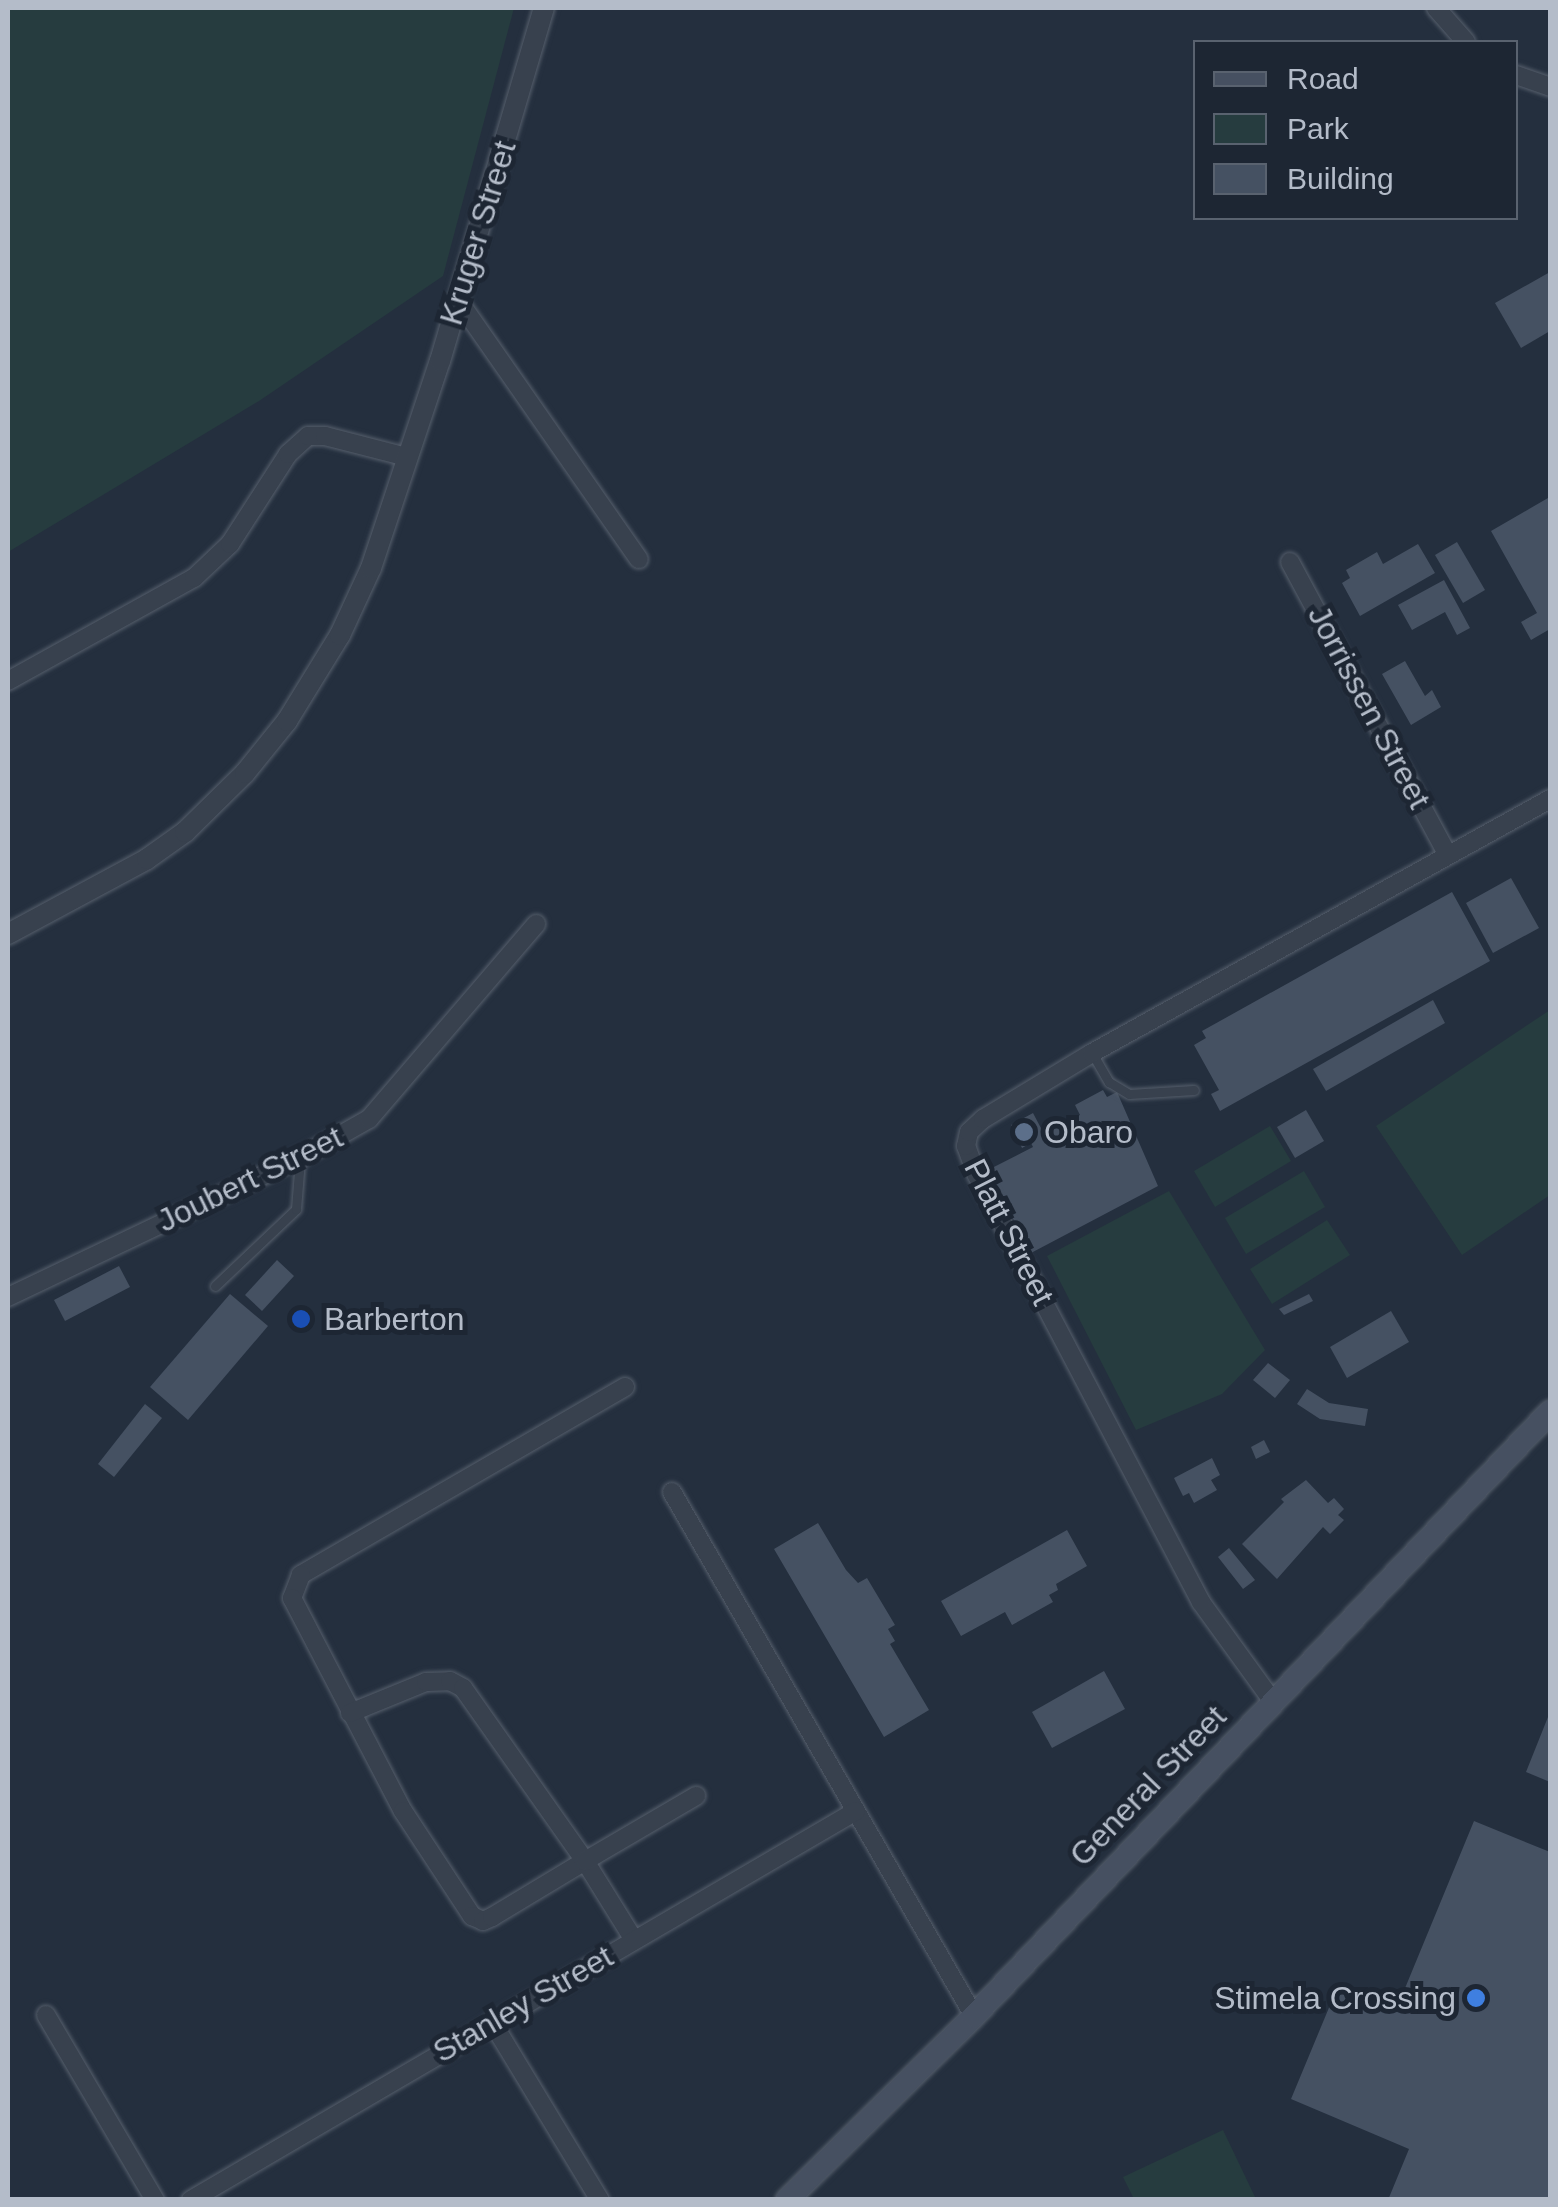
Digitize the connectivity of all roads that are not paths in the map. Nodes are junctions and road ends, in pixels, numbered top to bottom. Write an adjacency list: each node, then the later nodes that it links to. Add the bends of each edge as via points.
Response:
1 (544, 8): 6 (street, Kruger Street)
2 (1436, 8): 3 (street)
3 (1464, 40)
4 (1518, 76): 5 (street)
5 (1550, 87)
6 (458, 300): 7 (street, Kruger Street); 8 (street)
7 (407, 458): 10 (street, via 308,436 288,454 230,544 194,578); 14 (street, Kruger Street, via 371,568 340,635 245,773 185,832 146,859)
8 (638, 559)
9 (1290, 562): 12 (street, Jorrissen Street)
10 (8, 681)
11 (1550, 798): 12 (street, Platt Street)
12 (1447, 853): 15 (street, Platt Street)
13 (536, 924): 17 (street, Joubert Street, via 369,1119)
14 (8, 934)
15 (1092, 1053): 16 (lane, via 1109,1082 1128,1094); 23 (street, Platt Street, via 982,1119 969,1132 969,1160 1201,1602)
16 (1194, 1090)
17 (300, 1158): 18 (lane, via 296,1209); 19 (street, Joubert Street)
18 (215, 1286)
19 (8, 1297)
20 (624, 1387): 24 (street, via 295,1581 299,1616)
21 (1550, 1412): 23 (main road, General Street)
22 (672, 1492): 26 (street)
23 (1274, 1702): 30 (main road, General Street)
24 (350, 1713): 27 (street, via 426,1682 463,1688); 27 (street, via 432,1858 477,1920)
25 (696, 1796): 27 (street)
26 (856, 1811): 28 (street, Stanley Street); 30 (street)
27 (584, 1861): 28 (street)
28 (634, 1940): 31 (street, Stanley Street)
29 (46, 2015): 32 (street)
30 (974, 2016): 35 (main road, General Street)
31 (492, 2022): 33 (street, Stanley Street); 34 (street)
32 (154, 2200)
33 (191, 2200)
34 (600, 2200)
35 (787, 2200)

